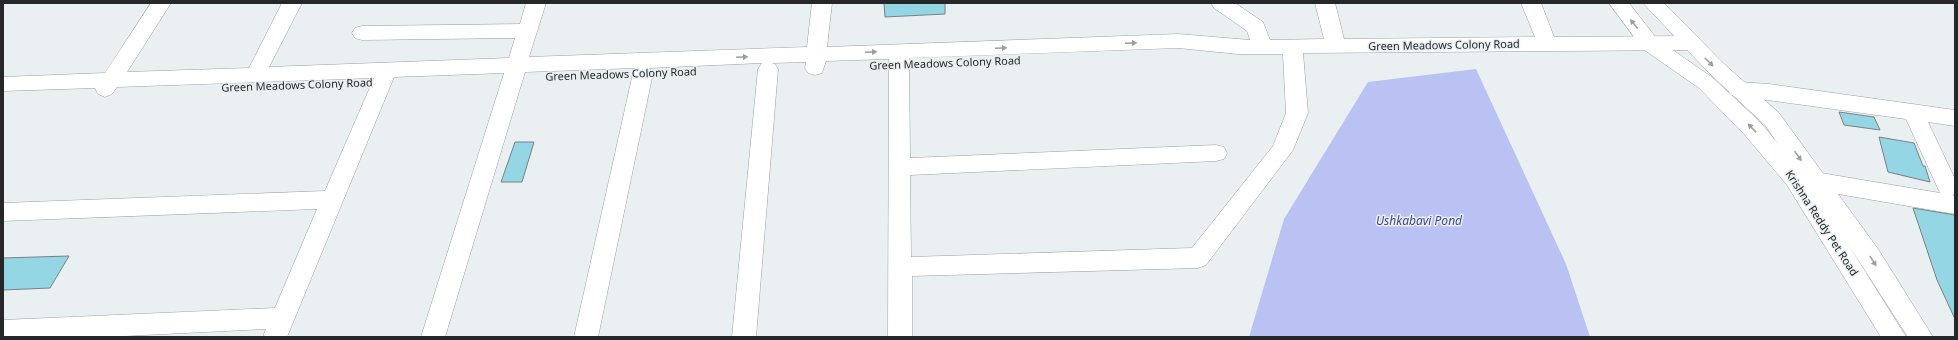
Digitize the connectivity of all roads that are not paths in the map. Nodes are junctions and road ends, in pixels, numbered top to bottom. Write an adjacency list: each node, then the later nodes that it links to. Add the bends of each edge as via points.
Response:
1 (161, 3): 26 (street)
2 (292, 3): 23 (street)
3 (536, 3): 10 (street)
4 (822, 3): 19 (street)
5 (1221, 3): 17 (street, via 1256,27)
6 (1325, 3): 16 (street)
7 (1531, 3): 13 (street)
8 (1619, 3): 14 (street, Krishna Reddy Pet Road, one-way to 8)
9 (1653, 3): 12 (street, Krishna Reddy Pet Road)
10 (528, 31): 11 (street); 21 (street)
11 (362, 33)
12 (1691, 43): 14 (street, Green Meadows Colony Road); 27 (street, Krishna Reddy Pet Road, one-way to 27)
13 (1547, 44): 14 (street, Green Meadows Colony Road); 16 (street, Green Meadows Colony Road)
14 (1650, 44): 44 (street, Krishna Reddy Pet Road, one-way to 14, via 1795,179 1753,129 1706,83)
15 (1292, 46): 16 (street, Green Meadows Colony Road); 17 (street, Green Meadows Colony Road); 37 (street, via 1297,113 1282,150 1198,258)
16 (1336, 46)
17 (1262, 47): 18 (street, Green Meadows Colony Road, via 1238,47 1184,55)
18 (900, 58): 19 (street, Green Meadows Colony Road); 32 (street)
19 (816, 61): 20 (street, Green Meadows Colony Road); 21 (street, Green Meadows Colony Road, one-way to 19)
20 (768, 69): 22 (street, Green Meadows Colony Road); 42 (street)
21 (515, 72): 22 (street, Green Meadows Colony Road); 24 (street, Green Meadows Colony Road); 40 (street)
22 (642, 74): 41 (street)
23 (255, 75): 24 (street, Green Meadows Colony Road); 26 (street, Green Meadows Colony Road)
24 (384, 76): 26 (street, Green Meadows Colony Road); 35 (street)
25 (3, 84): 26 (street, Green Meadows Colony Road)
26 (107, 86): 28 (street, Green Meadows Colony Road)
27 (1738, 90): 29 (street); 33 (street, Krishna Reddy Pet Road, one-way to 33, via 1772,119)
28 (3, 95)
29 (1913, 112): 30 (street); 34 (street)
30 (1955, 118)
31 (1216, 153): 32 (street)
32 (900, 168): 37 (street)
33 (1815, 181): 34 (street); 45 (street, Krishna Reddy Pet Road, one-way to 45, via 1870,256)
34 (1951, 197)
35 (332, 200): 36 (street); 38 (street)
36 (3, 212)
37 (900, 267): 43 (street)
38 (279, 328): 39 (street)
39 (3, 331)
40 (433, 337)
41 (586, 337)
42 (744, 337)
43 (900, 337)
44 (1894, 337)
45 (1921, 337)

